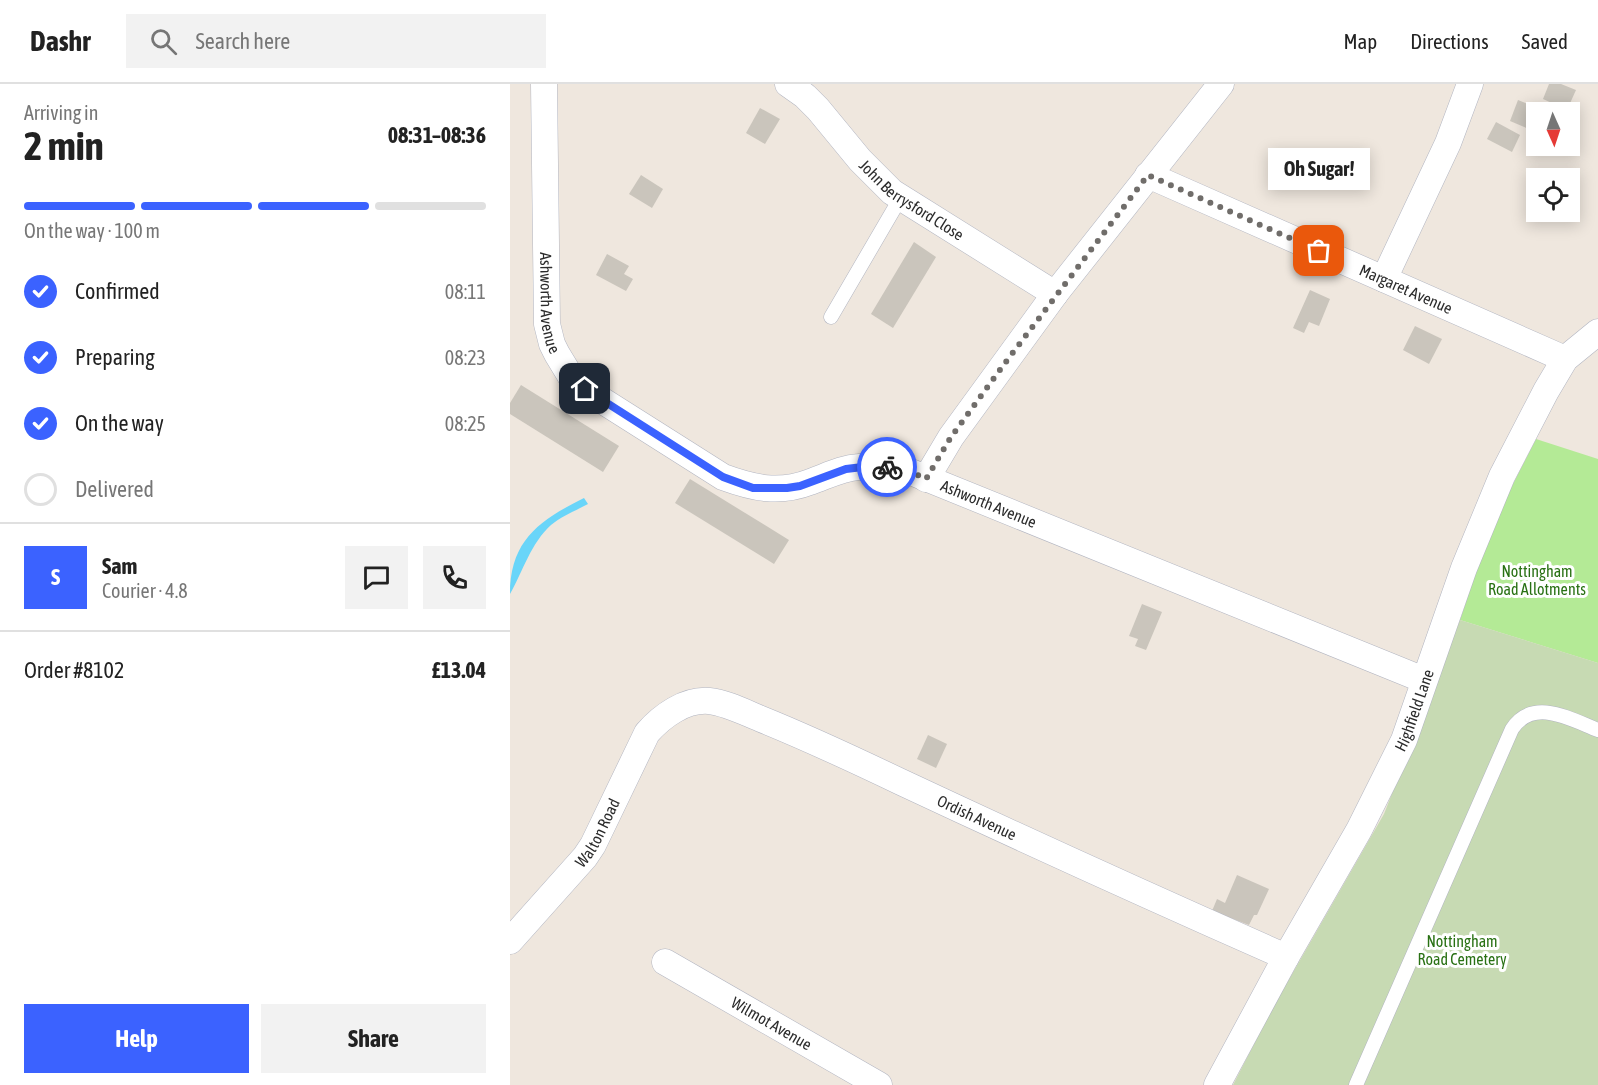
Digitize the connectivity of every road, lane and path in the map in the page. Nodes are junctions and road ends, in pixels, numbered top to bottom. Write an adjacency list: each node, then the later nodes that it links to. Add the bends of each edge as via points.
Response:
1 (544, 84): 12 (street, Ashworth Avenue, via 546,315 552,344 572,377 723,477 753,488 800,486 846,469 871,466 903,470)
2 (788, 84): 6 (street, John Berrysford Close, via 818,109 875,177)
3 (1221, 84): 5 (street)
4 (1470, 84): 7 (street, via 1448,143)
5 (1148, 175): 7 (street, Margaret Avenue); 8 (street)
6 (901, 197): 8 (street, John Berrysford Close); 9 (lane)
7 (1384, 279): 11 (street, Margaret Avenue)
8 (1055, 294): 12 (street, via 951,437)
9 (831, 317)
10 (1598, 332): 11 (street, Highfield Lane)
11 (1565, 359): 13 (street, Highfield Lane, via 1502,476)
12 (926, 479): 13 (street, Ashworth Avenue)
13 (1424, 680): 17 (street, Highfield Lane, via 1404,740 1382,786)
14 (667, 715): 16 (street, Walton Road, via 647,733 585,857); 17 (street, Ordish Avenue, via 696,702 726,705)
15 (1598, 730): 21 (lane, via 1551,712 1519,718)
16 (510, 941)
17 (1286, 957): 20 (street, Highfield Lane)
18 (665, 962): 19 (street, Wilmot Avenue)
19 (879, 1085)
20 (1217, 1085)
21 (1356, 1085)

